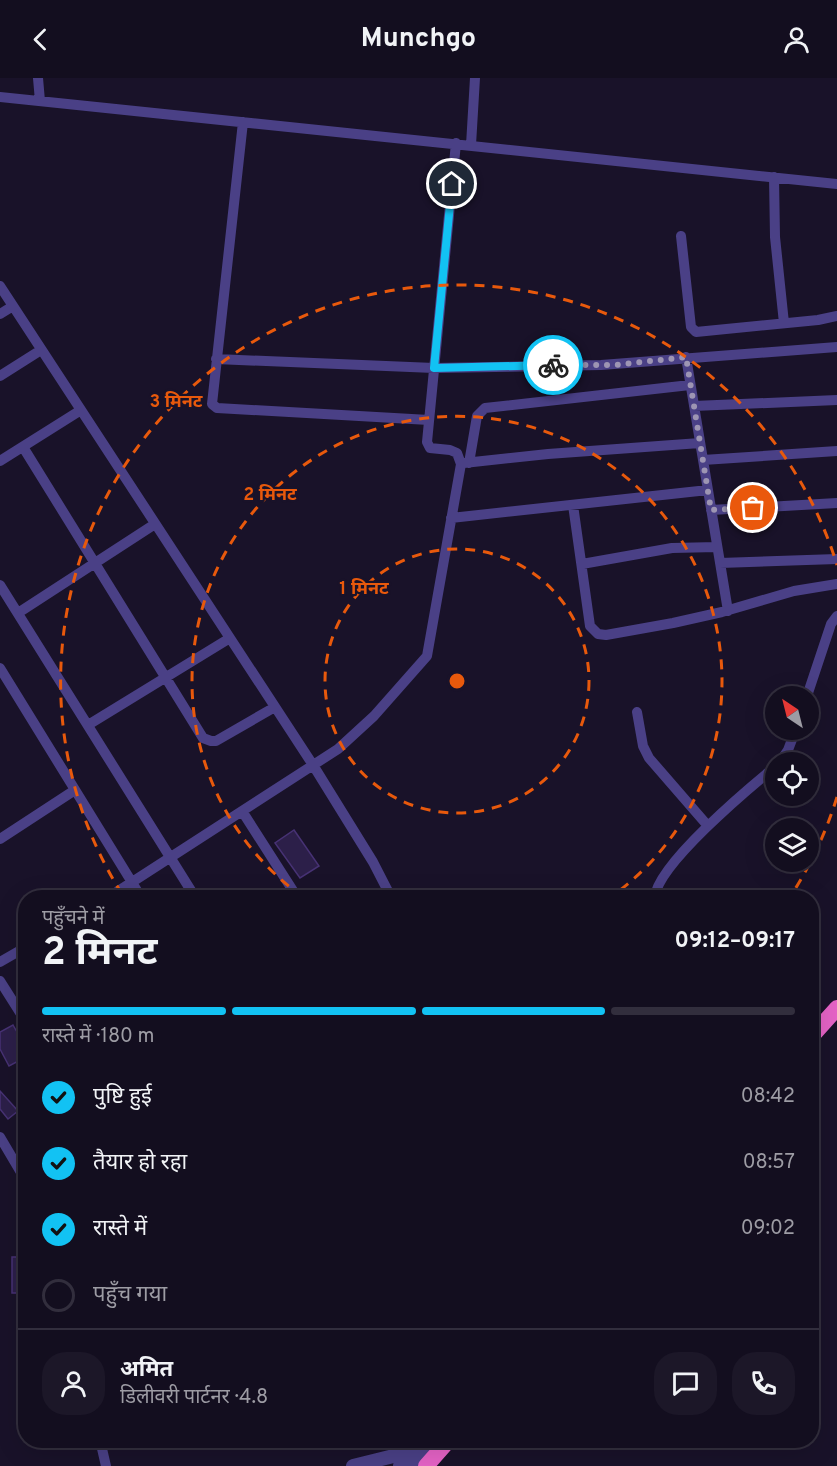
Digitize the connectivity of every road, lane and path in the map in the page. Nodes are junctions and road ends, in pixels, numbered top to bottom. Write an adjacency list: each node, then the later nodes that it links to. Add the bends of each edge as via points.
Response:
1 (38, 78): 4 (street)
2 (475, 78): 7 (street)
3 (0, 97): 4 (street)
4 (40, 101): 5 (street)
5 (243, 122): 6 (street); 19 (street)
6 (456, 144): 7 (street); 20 (street)
7 (471, 145): 8 (street)
8 (774, 177): 9 (street); 15 (street, via 775,237)
9 (837, 184)
10 (681, 236): 15 (street, via 693,330)
11 (0, 286): 12 (street)
12 (13, 306): 13 (street); 17 (street)
13 (0, 314)
14 (837, 316): 15 (street)
15 (784, 323)
16 (837, 347): 18 (street)
17 (41, 350): 21 (street); 25 (street)
18 (686, 357): 20 (street, via 616,365); 22 (street)
19 (216, 359): 20 (street); 26 (street, via 211,400 217,408)
20 (434, 368): 26 (street)
21 (0, 376)
22 (690, 385): 24 (street); 32 (street, via 485,408 477,416)
23 (837, 400): 24 (street)
24 (694, 406): 27 (street)
25 (81, 410): 28 (street); 38 (street)
26 (429, 420): 32 (street, via 428,446 455,451)
27 (700, 443): 30 (street); 32 (street)
28 (22, 447): 31 (street); 41 (street)
29 (837, 451): 30 (street)
30 (703, 460): 33 (street)
31 (0, 461)
32 (465, 463): 37 (street)
33 (708, 490): 35 (street); 36 (street)
34 (837, 503): 36 (street)
35 (573, 505): 37 (street); 43 (street)
36 (711, 510): 39 (street)
37 (451, 518): 56 (street, via 427,656 350,739)
38 (155, 524): 41 (street); 49 (street)
39 (717, 547): 42 (street); 43 (street, via 672,548)
40 (837, 559): 42 (street)
41 (95, 563): 47 (street); 51 (street)
42 (720, 563): 46 (street)
43 (582, 564): 46 (street, via 590,626 598,634)
44 (837, 584): 46 (street, via 794,591)
45 (0, 585): 47 (street)
46 (728, 611)
47 (18, 613): 55 (street)
48 (837, 616): 52 (street)
49 (230, 638): 51 (street); 53 (street)
50 (2, 674): 58 (street)
51 (166, 676): 53 (street, via 201,735 211,741); 55 (street)
52 (810, 686)
53 (275, 707): 56 (street)
54 (637, 712): 60 (street, via 649,758)
55 (88, 725): 62 (street)
56 (313, 765): 59 (street); 68 (street)
57 (765, 776): 60 (street)
58 (75, 790): 61 (street); 63 (street)
59 (242, 811): 62 (street); 67 (street)
60 (708, 826): 69 (street, via 664,876)
61 (0, 839)
62 (171, 857): 63 (street); 66 (street)
63 (132, 883): 64 (street); 65 (street)
64 (120, 890)
65 (136, 890)
66 (191, 890)
67 (293, 890)
68 (387, 890)
69 (657, 890)
70 (18, 952): 71 (street)
71 (0, 962)
72 (0, 981): 74 (street)
73 (837, 1008): 75 (highway)
74 (18, 1009)
75 (819, 1028)
76 (0, 1137): 78 (street)
77 (18, 1160): 78 (street)
78 (15, 1162): 79 (street)
79 (18, 1167)
80 (102, 1448): 84 (street)
81 (424, 1448): 85 (street)
82 (442, 1448): 83 (highway)
83 (429, 1462): 86 (street)
84 (106, 1466)
85 (353, 1466)
86 (400, 1466)

